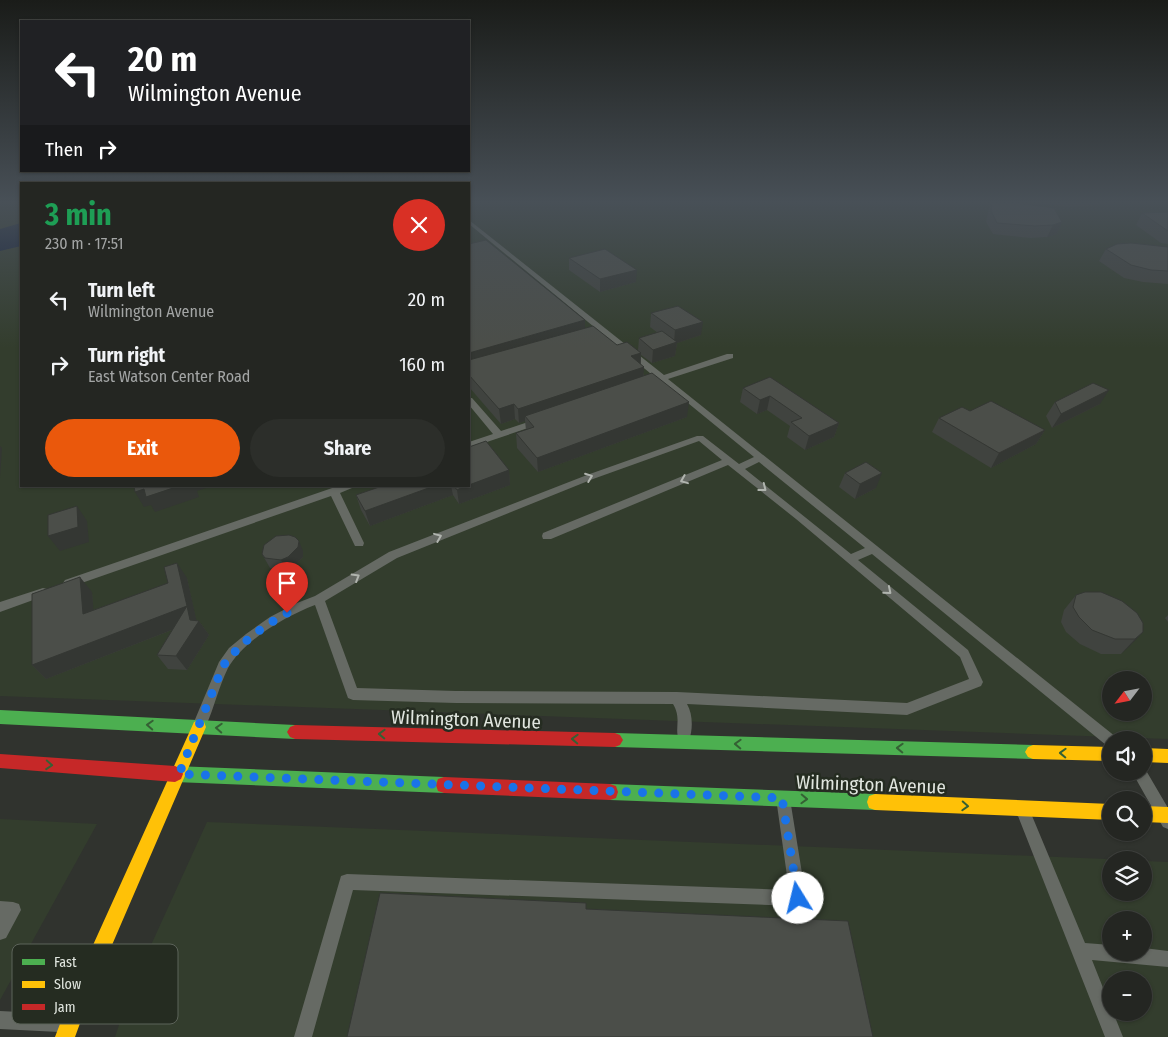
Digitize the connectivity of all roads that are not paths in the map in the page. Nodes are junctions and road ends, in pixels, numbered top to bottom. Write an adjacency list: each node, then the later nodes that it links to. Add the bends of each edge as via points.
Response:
1 (505, 251): 2 (lane)
2 (604, 332): 3 (lane); 5 (lane)
3 (595, 334)
4 (730, 356): 5 (lane)
5 (662, 378): 6 (lane); 11 (lane)
6 (644, 385)
7 (470, 401): 9 (lane)
8 (544, 419): 9 (lane)
9 (499, 435): 10 (lane)
10 (470, 445)
11 (760, 458): 12 (lane); 17 (lane)
12 (733, 464): 15 (lane, one-way to 15); 18 (lane, one-way to 18); 19 (lane, one-way to 12, via 393,555 590,477 700,438)
13 (346, 487): 14 (lane)
14 (334, 491): 16 (lane); 20 (lane)
15 (547, 536)
16 (359, 543)
17 (872, 548): 18 (lane); 24 (lane)
18 (850, 559): 21 (lane, one-way to 21, via 964,654 977,682 907,709)
19 (319, 600): 21 (lane, via 353,694); 23 (lane, via 274,620 233,652 223,666)
20 (0, 606)
21 (677, 698): 25 (lane, via 685,712)
22 (0, 717): 23 (main road, Wilmington Avenue, one-way to 22)
23 (198, 727): 25 (main road, Wilmington Avenue, one-way to 23); 30 (main road)
24 (1102, 734)
25 (684, 742): 26 (main road, Wilmington Avenue, one-way to 25)
26 (1102, 754)
27 (1152, 755): 28 (main road)
28 (1168, 756)
29 (0, 761): 30 (main road, Wilmington Avenue, one-way to 30)
30 (179, 774): 32 (main road, Wilmington Avenue); 39 (main road)
31 (1144, 781): 36 (lane)
32 (782, 798): 33 (main road, Wilmington Avenue, one-way to 33); 44 (lane, via 798,898 347,882)
33 (1021, 808): 34 (main road, Wilmington Avenue); 40 (lane)
34 (1102, 812)
35 (1152, 815): 36 (main road)
36 (1167, 817)
37 (0, 909): 38 (lane, via 13,910)
38 (0, 932)
39 (105, 944)
40 (1080, 951): 41 (lane); 45 (lane)
41 (1168, 959)
42 (27, 1024): 43 (lane)
43 (68, 1030)
44 (303, 1037)
45 (1114, 1037)

